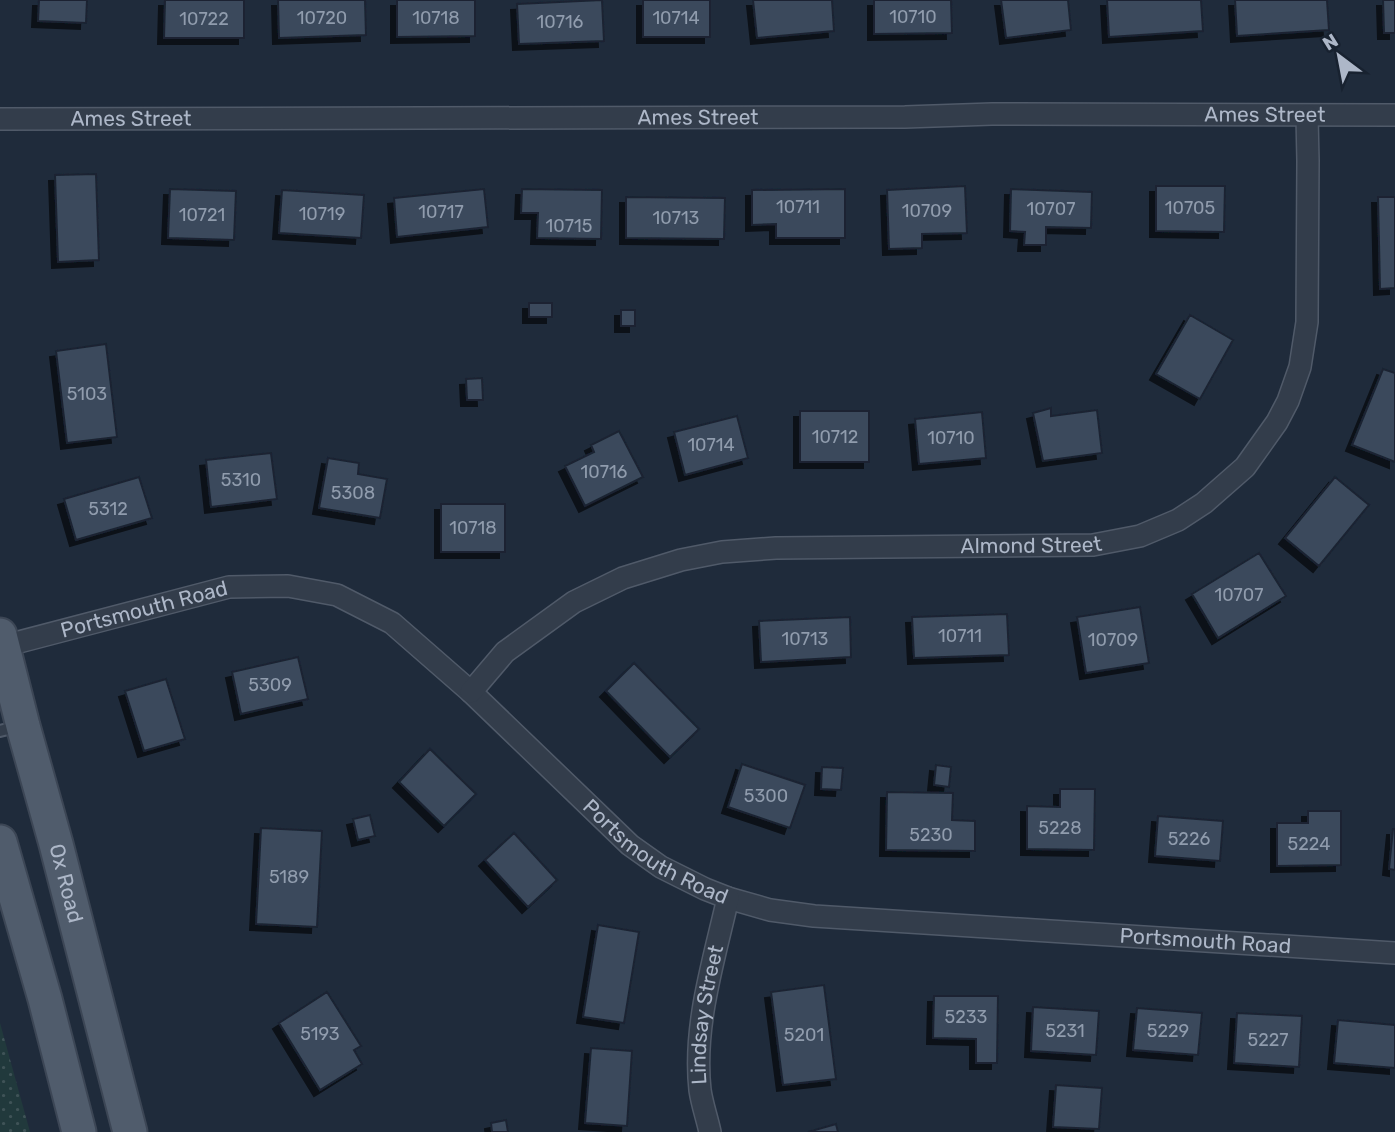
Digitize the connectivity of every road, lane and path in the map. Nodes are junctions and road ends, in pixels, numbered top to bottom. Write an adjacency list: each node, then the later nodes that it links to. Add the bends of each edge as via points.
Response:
1 (1307, 116): 2 (street, Ames Street); 3 (street, Ames Street); 5 (street, Almond Street, via 1307,322 1300,367 1277,422 1245,467 1204,503 1140,536 1093,545 776,548 681,560 623,578 574,602 505,652)
2 (1395, 116)
3 (0, 119)
4 (1, 643): 5 (street, Portsmouth Road, via 229,587 288,586 337,595 392,623); 6 (main road, Ox Road)
5 (471, 692): 8 (street, Portsmouth Road, via 630,845 661,867)
6 (11, 728): 11 (main road, Ox Road, via 56,844)
7 (0, 842): 10 (main road)
8 (728, 898): 9 (street, Portsmouth Road, via 814,916); 12 (street, Lindsay Street, via 703,1011 699,1053 700,1091)
9 (1395, 953)
10 (79, 1132)
11 (130, 1132)
12 (710, 1132)

